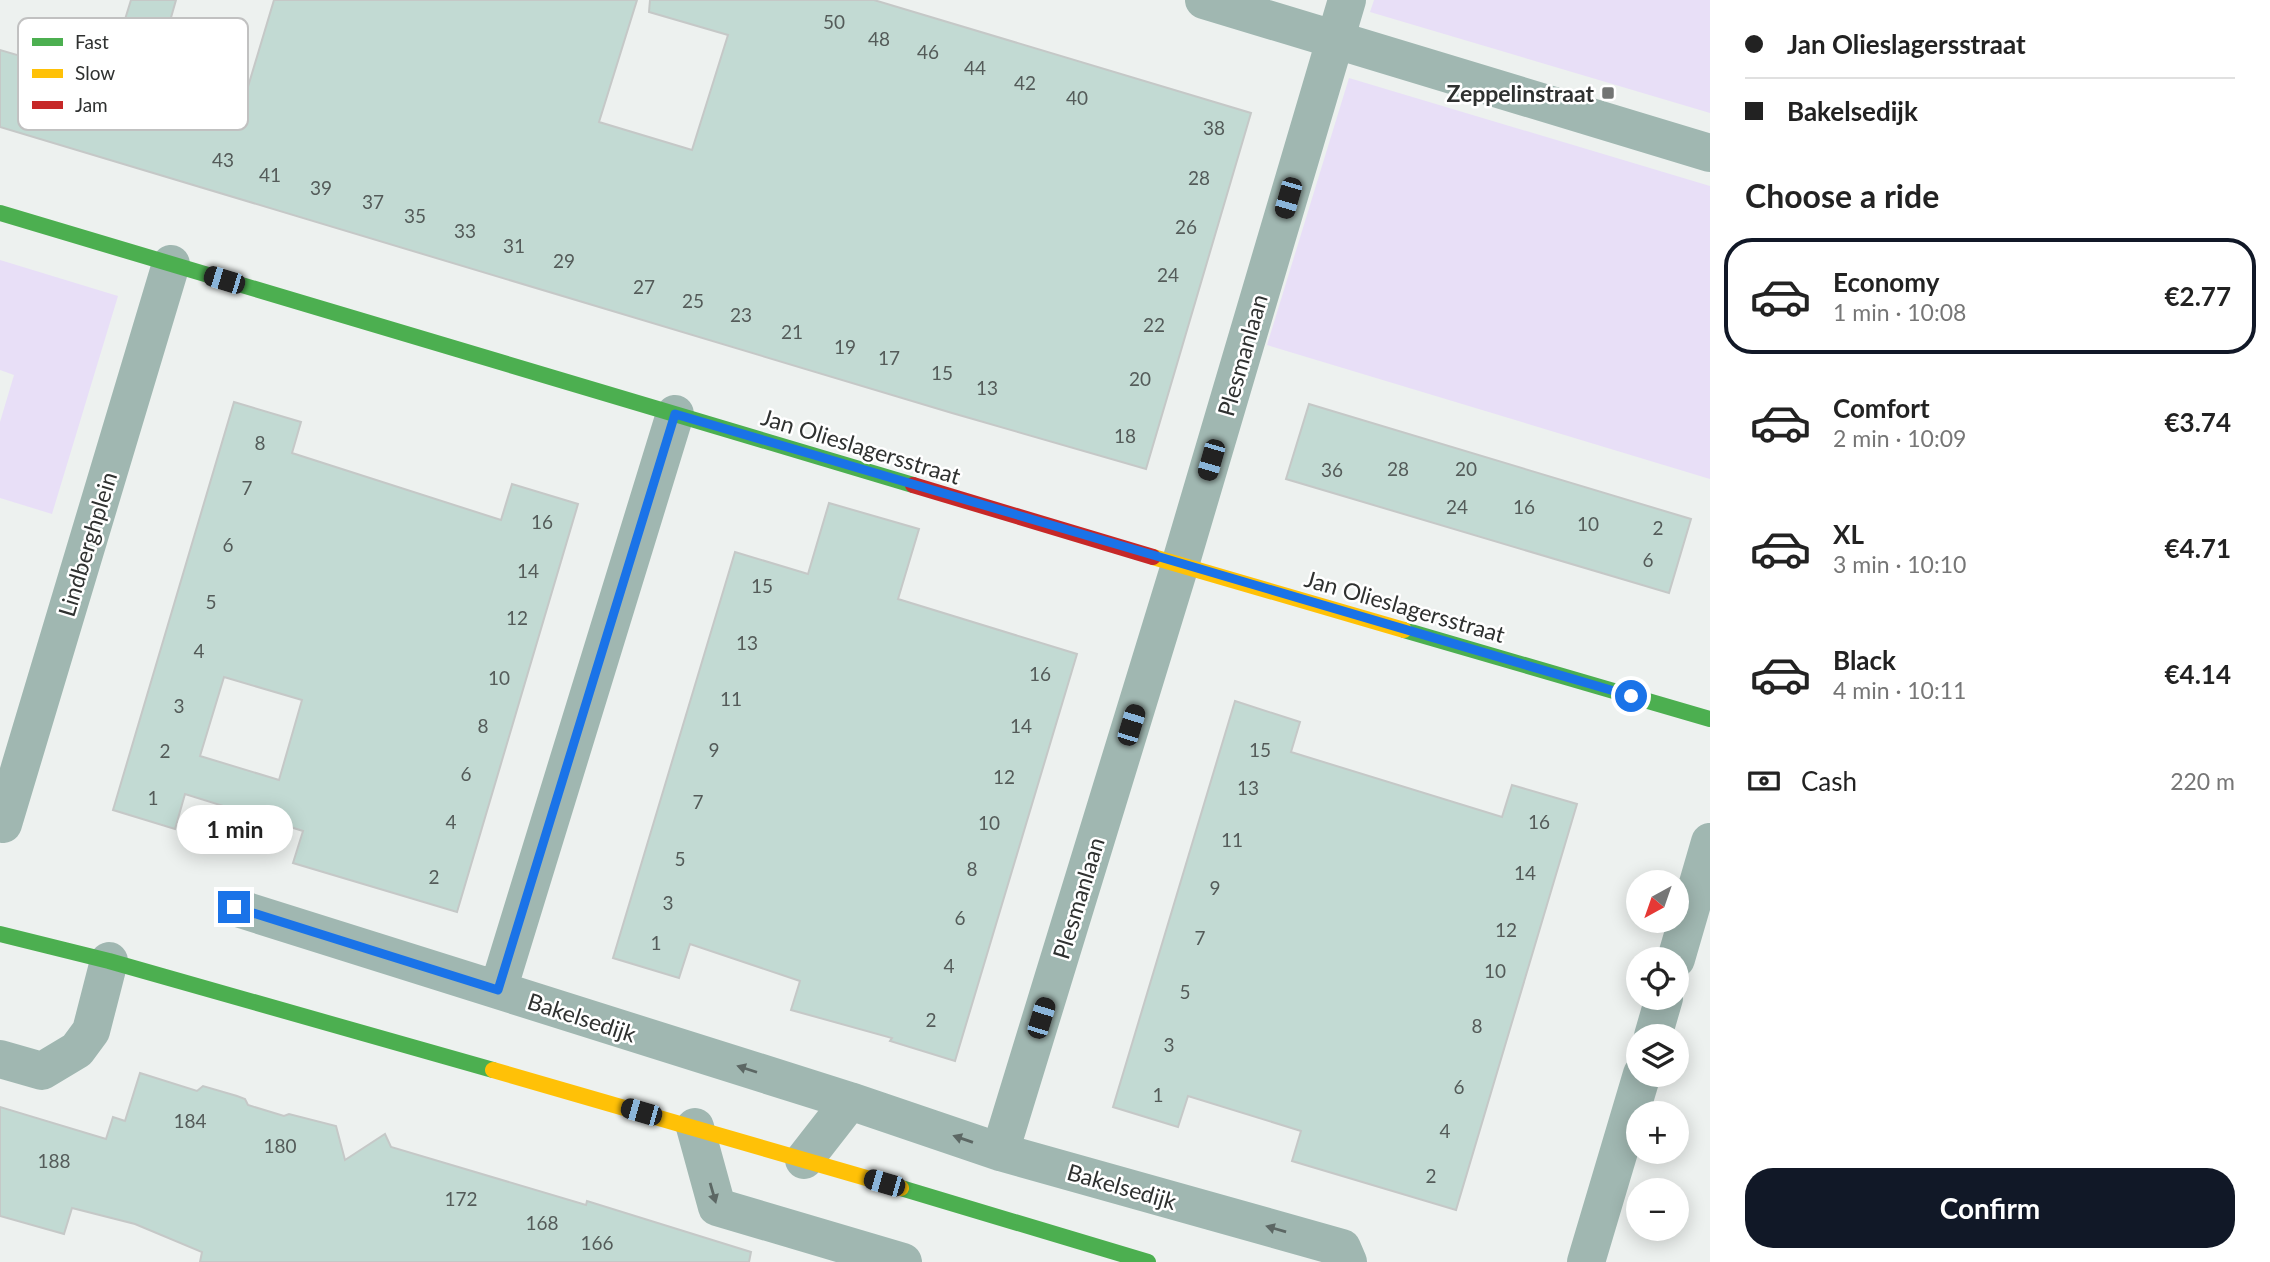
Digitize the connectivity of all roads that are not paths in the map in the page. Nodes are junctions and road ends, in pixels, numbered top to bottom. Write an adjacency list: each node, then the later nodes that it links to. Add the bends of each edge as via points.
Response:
1 (1204, 0): 3 (street)
2 (1347, 0): 3 (street, Plesmanlaan)
3 (1335, 40): 4 (street); 8 (street, Plesmanlaan)
4 (1710, 153)
5 (0, 213): 6 (street, Jan Olieslagersstraat)
6 (171, 264): 7 (street, Jan Olieslagersstraat); 10 (street, Lindberghplein)
7 (675, 414): 8 (street, Jan Olieslagersstraat); 16 (street)
8 (1180, 565): 9 (street, Jan Olieslagersstraat); 21 (street, Plesmanlaan)
9 (1710, 719)
10 (1, 823)
11 (1710, 842): 14 (street)
12 (234, 907): 16 (street, Bakelsedijk)
13 (0, 934): 15 (street)
14 (1679, 947)
15 (109, 961): 17 (street, via 91,1031 77,1050 42,1072); 20 (street)
16 (498, 990): 19 (street, Bakelsedijk, one-way to 16)
17 (0, 1059)
18 (1638, 1087): 26 (street)
19 (849, 1101): 21 (street, Bakelsedijk, one-way to 19); 22 (street)
20 (695, 1127): 22 (street); 23 (street, one-way to 23, via 717,1207)
21 (1000, 1152): 25 (street, Bakelsedijk, one-way to 21, via 1342,1248)
22 (804, 1160): 24 (street)
23 (903, 1262)
24 (1149, 1262)
25 (1348, 1262)
26 (1586, 1262)

